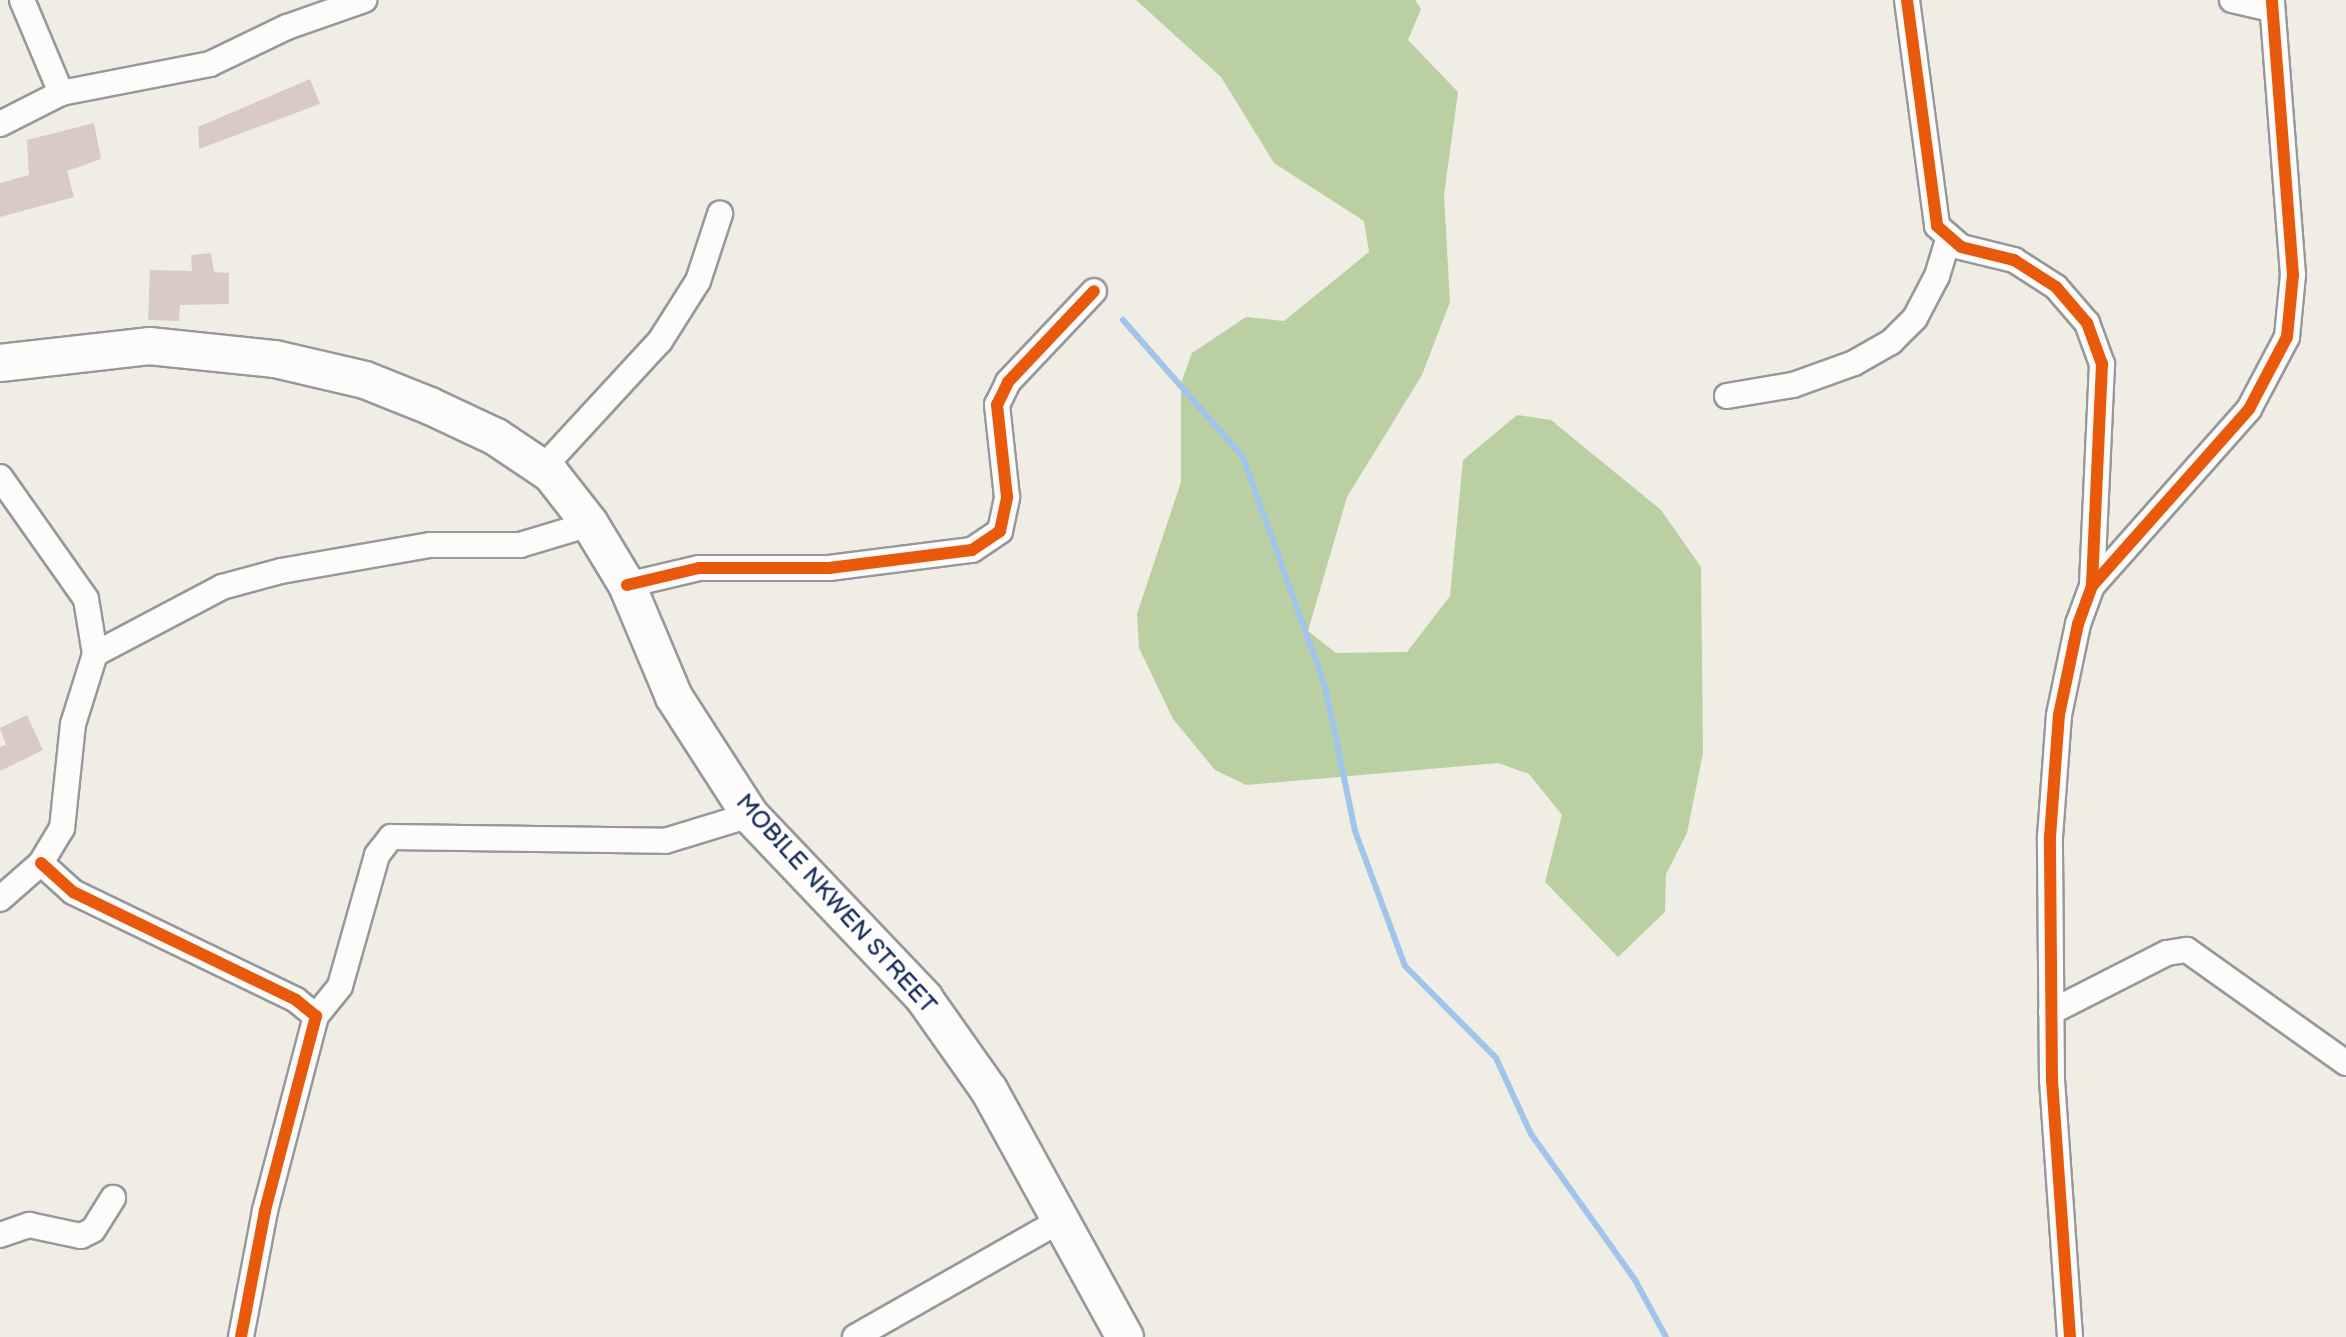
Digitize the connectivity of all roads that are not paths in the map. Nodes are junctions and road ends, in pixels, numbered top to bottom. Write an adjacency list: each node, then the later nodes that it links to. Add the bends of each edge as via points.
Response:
1 (22, 0): 6 (street)
2 (364, 0): 6 (street, via 287,27 210,64)
3 (1907, 0): 9 (street, via 1937,226)
4 (2232, 0): 5 (street)
5 (2272, 4): 17 (street, via 2293,275 2287,337 2249,409)
6 (61, 93): 7 (street)
7 (0, 124)
8 (720, 214): 13 (street, via 698,281 660,341 551,459)
9 (1948, 239): 12 (street, via 1937,276 1915,318 1891,342 1854,363 1793,385); 17 (street, via 2014,260 2056,287 2087,323 2102,364)
10 (1094, 291): 16 (street, via 1008,382 997,405 1007,497 1000,531 972,550 829,568 699,568)
11 (0, 363): 13 (highway, MOBILE NKWEN STREET, via 149,346 275,359 365,380 430,406 496,437)
12 (1727, 396)
13 (551, 474): 15 (highway, MOBILE NKWEN STREET)
14 (0, 477): 18 (street, via 86,599)
15 (590, 524): 16 (highway, MOBILE NKWEN STREET); 18 (street, via 520,545 430,545 281,571 222,587)
16 (627, 585): 19 (highway, MOBILE NKWEN STREET, via 674,697)
17 (2092, 586): 22 (street, via 2078,624 2059,715 2050,837)
18 (95, 654): 20 (street, via 73,724 62,828)
19 (750, 815): 23 (street, via 665,841 391,837 377,855 340,986); 26 (highway, MOBILE NKWEN STREET, via 924,998 989,1090)
20 (41, 863): 21 (street); 23 (street, via 73,892 296,1000)
21 (0, 899)
22 (2051, 1012): 24 (street, via 2167,953 2187,950); 32 (street)
23 (316, 1016): 29 (street, via 265,1211)
24 (2346, 1063)
25 (113, 1198): 27 (street, via 93,1230 81,1236 29,1225)
26 (1061, 1220): 28 (street); 31 (highway, MOBILE NKWEN STREET)
27 (0, 1235)
28 (876, 1330): 30 (street)
29 (241, 1337)
30 (855, 1337)
31 (1125, 1337)
32 (2070, 1337)

